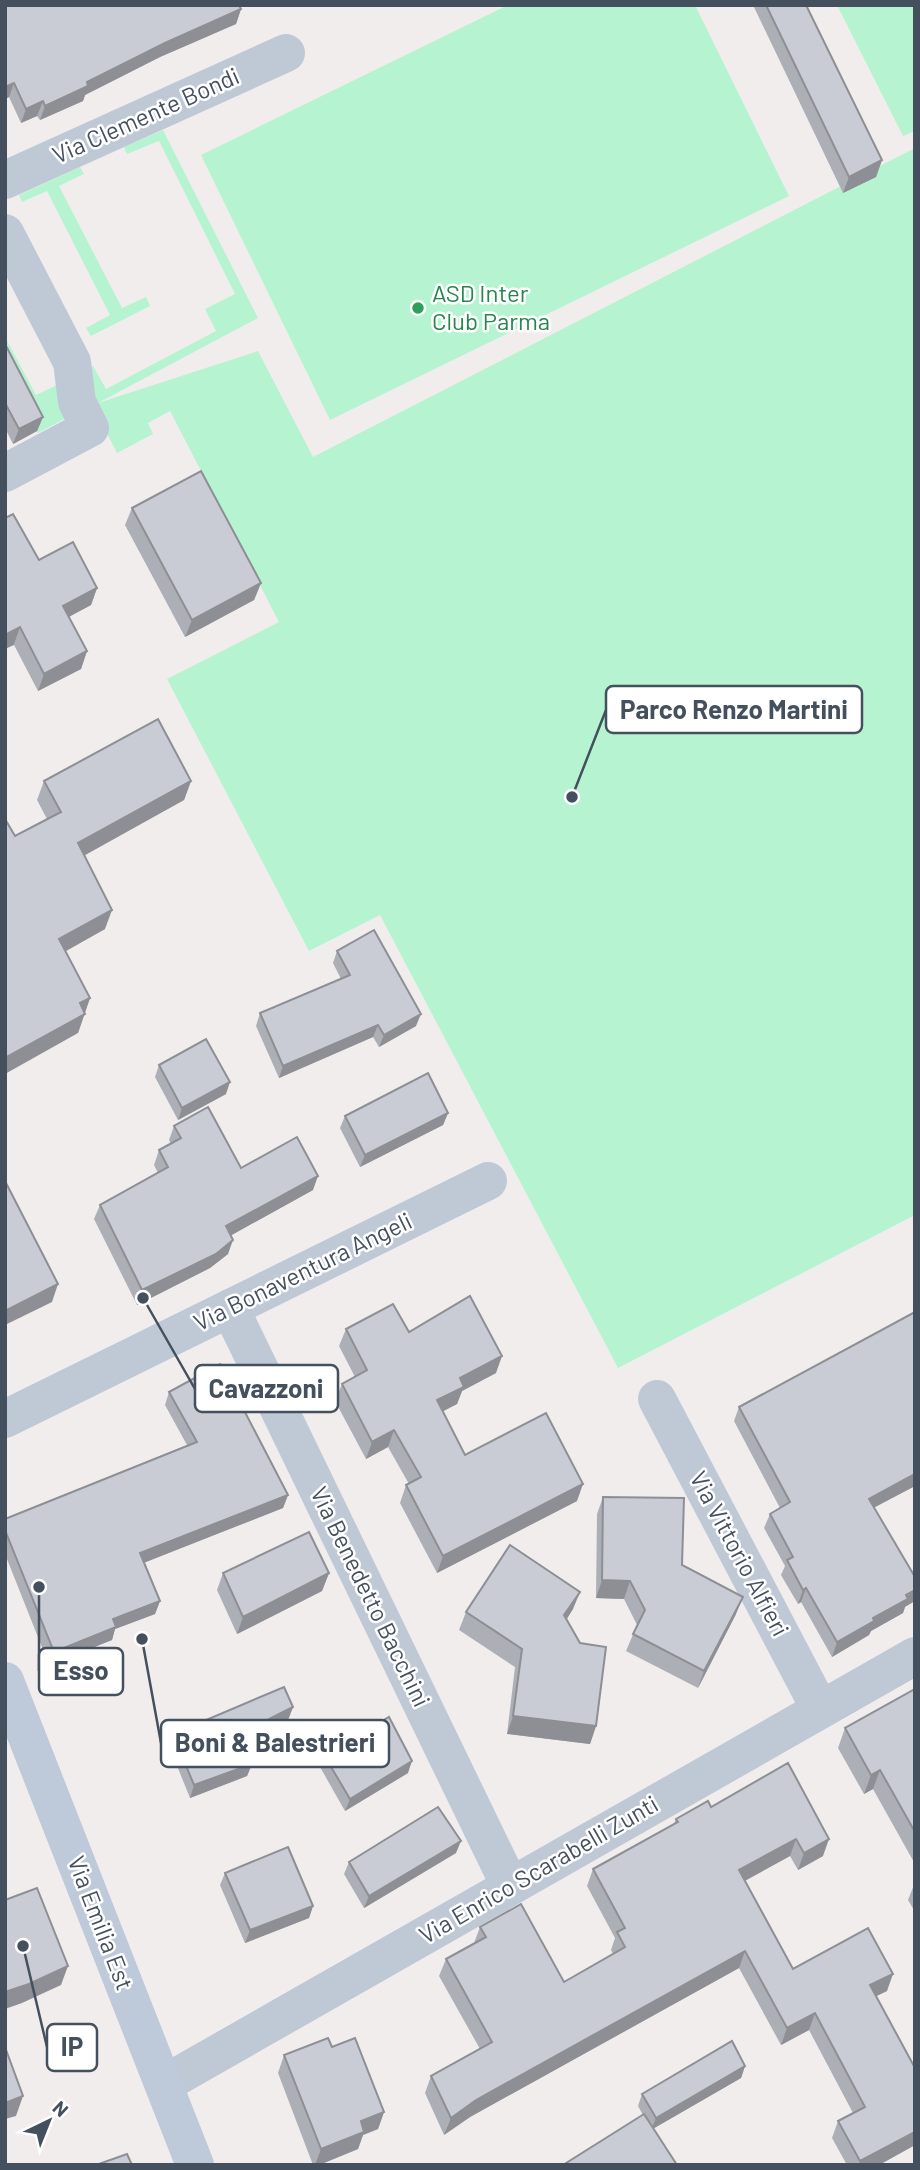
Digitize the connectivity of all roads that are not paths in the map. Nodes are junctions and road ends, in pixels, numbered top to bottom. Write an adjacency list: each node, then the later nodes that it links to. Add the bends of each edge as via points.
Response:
1 (286, 53): 2 (street, Via Clemente Bondi)
2 (5, 180)
3 (5, 233): 4 (street, via 72,362 76,402 90,428)
4 (5, 473)
5 (488, 1181): 6 (street, Via Bonaventura Angeli)
6 (230, 1308): 8 (street, Via Bonaventura Angeli); 12 (street, Via Benedetto Bacchini)
7 (657, 1399): 11 (street, Via Vittorio Alfieri)
8 (5, 1419)
9 (915, 1656): 11 (street, Via Enrico Scarabelli Zunti)
10 (5, 1681): 13 (main road, Via Emilia Est)
11 (820, 1709): 12 (street, Via Enrico Scarabelli Zunti)
12 (510, 1886): 13 (street, Via Enrico Scarabelli Zunti)
13 (164, 2084): 14 (main road, Via Emilia Est)
14 (195, 2165)

